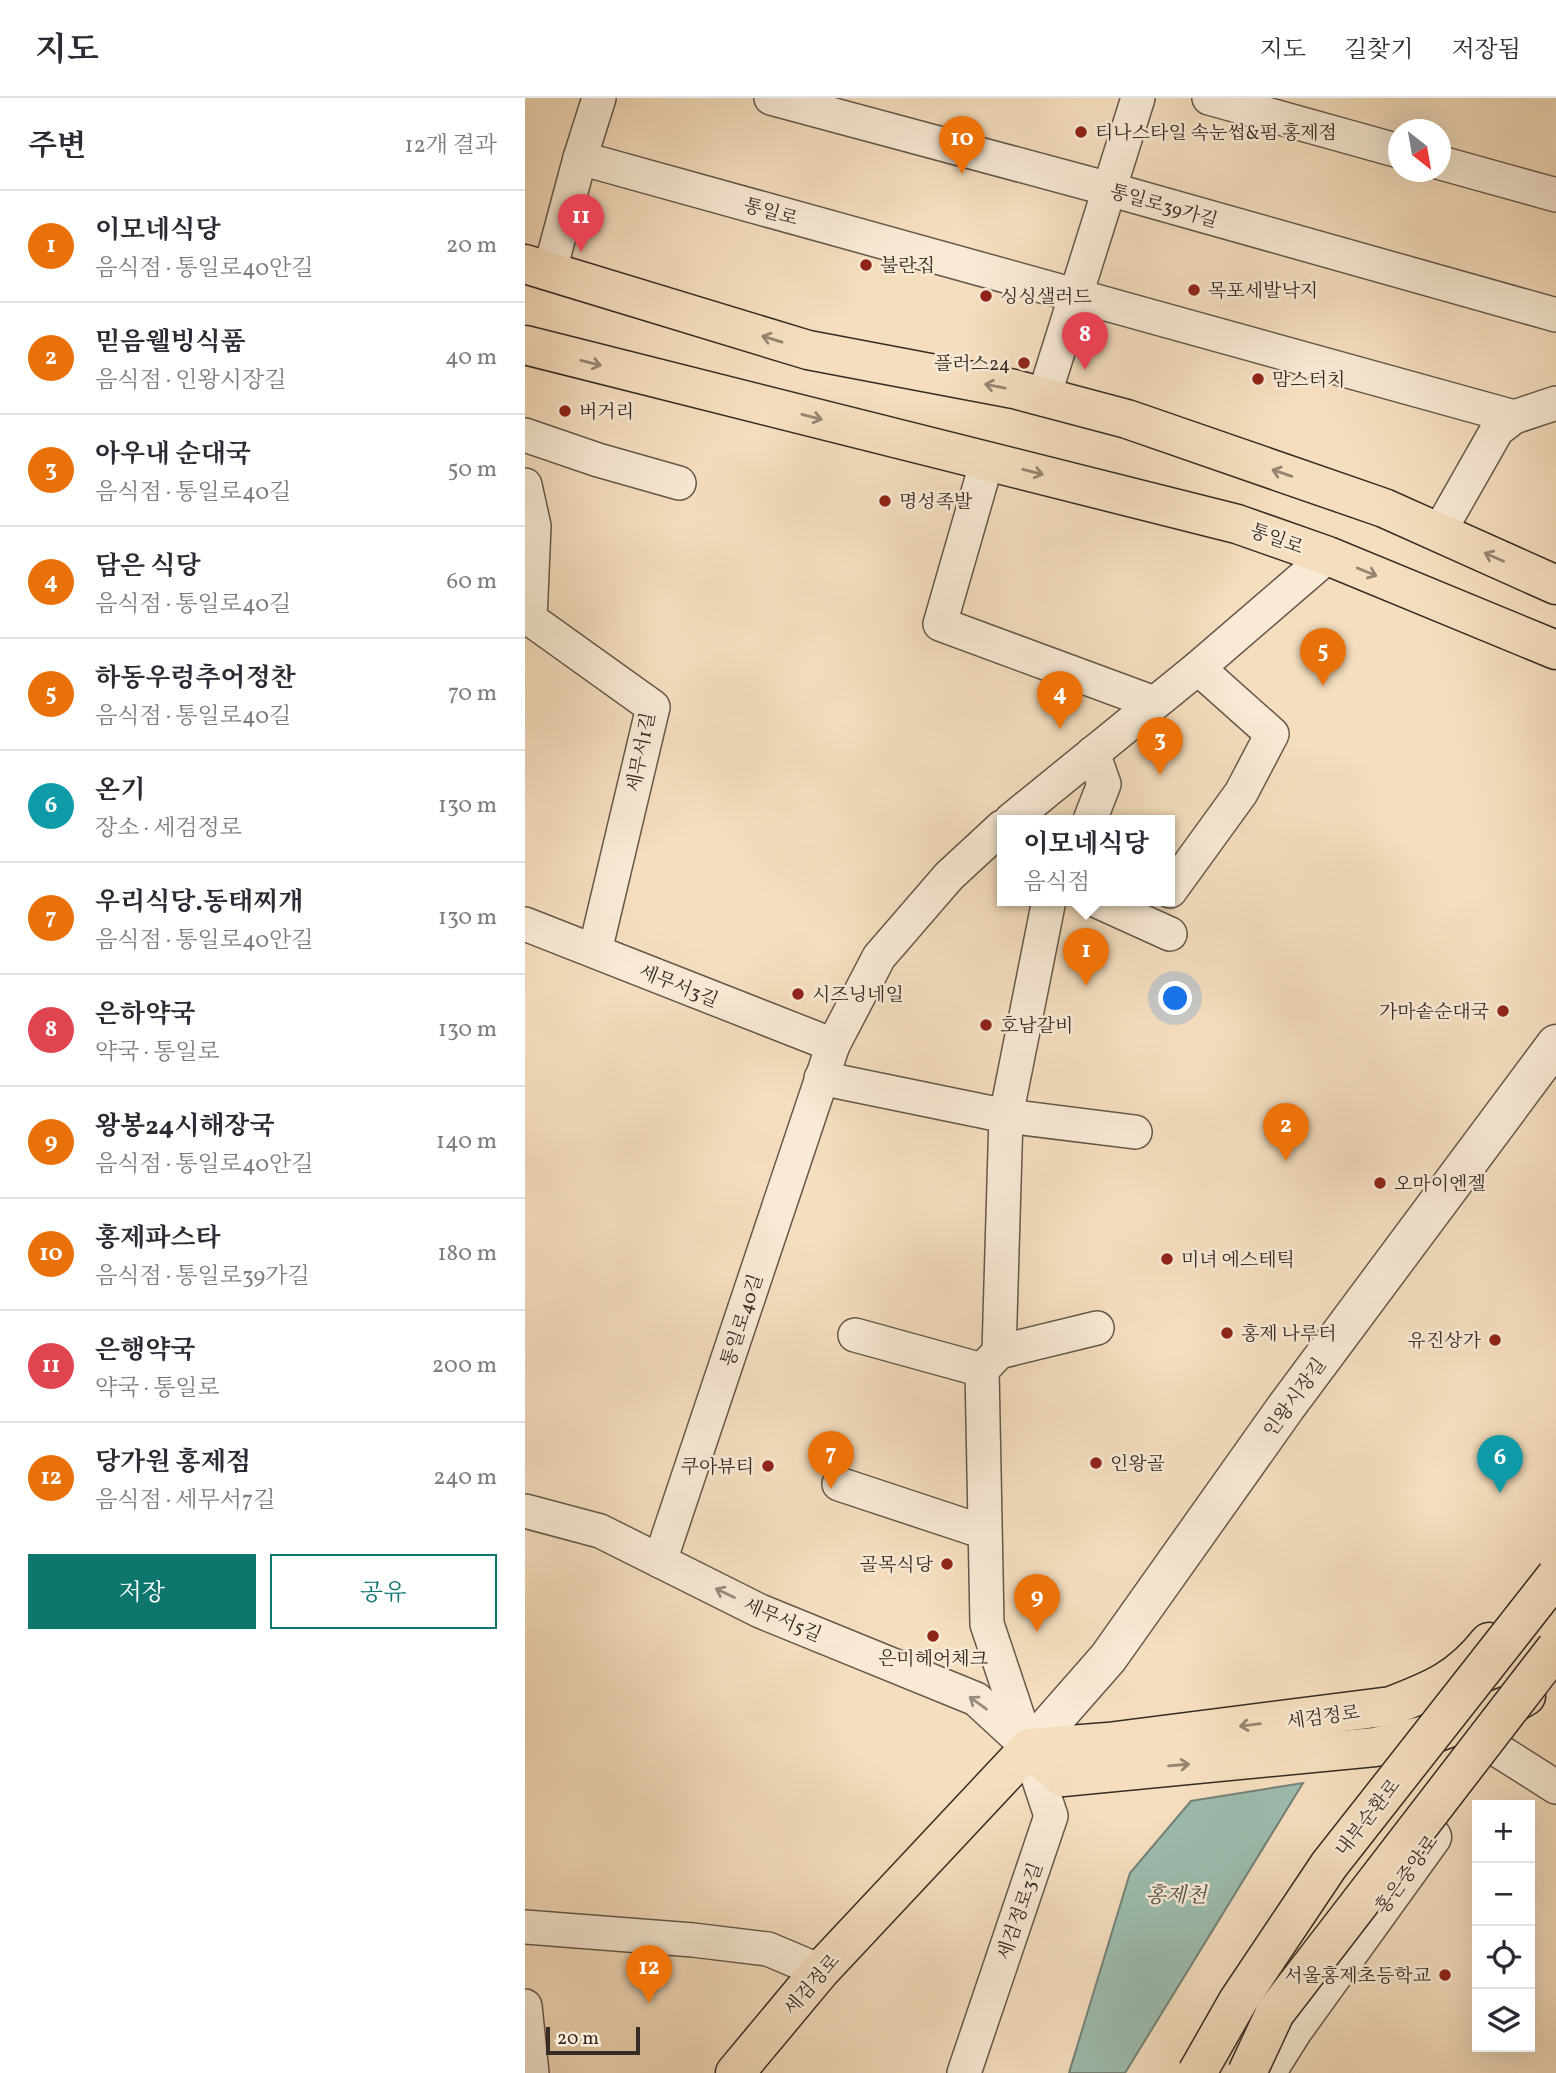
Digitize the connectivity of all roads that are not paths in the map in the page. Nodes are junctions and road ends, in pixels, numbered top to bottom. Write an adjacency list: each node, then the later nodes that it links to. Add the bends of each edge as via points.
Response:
1 (599, 98): 6 (street)
2 (771, 98): 8 (street, 통일로39가길)
3 (1138, 98): 8 (street)
4 (1209, 98): 5 (street)
5 (1388, 148)
6 (580, 158): 10 (street); 11 (street, 통일로)
7 (1451, 166): 9 (street)
8 (1109, 189): 11 (street); 12 (street, 통일로39가길)
9 (1556, 195)
10 (538, 267): 14 (main road, one-way to 10, via 808,350)
11 (1074, 296): 14 (street); 16 (street, 통일로)
12 (1556, 315)
13 (525, 345): 18 (main road, 통일로, one-way to 18)
14 (1044, 396): 22 (main road, one-way to 14, via 1127,419)
15 (1556, 403): 16 (street)
16 (1514, 417): 22 (street, via 1497,430)
17 (525, 435): 19 (street)
18 (986, 461): 23 (main road, 통일로, one-way to 23, via 1237,524); 27 (street, via 940,624)
19 (679, 483)
20 (525, 485): 21 (street, 세무서1길)
21 (530, 529): 37 (street, 세무서1길, via 530,619 653,707)
22 (1439, 532): 24 (main road, one-way to 22)
23 (1328, 556): 25 (main road, 통일로, one-way to 25); 26 (street, 통일로40길)
24 (1556, 585)
25 (1556, 650)
26 (1198, 668): 27 (street, 통일로40길); 32 (street, via 1272,734 1241,793)
27 (1154, 703): 28 (street, 통일로40길)
28 (1093, 753): 29 (street, 통일로40길); 30 (street, via 1104,784)
29 (1021, 815)
30 (1092, 815)
31 (997, 835): 39 (street, 통일로40길, via 949,876 879,957)
32 (1175, 884)
33 (1048, 906): 41 (street, 세검정로3길)
34 (1116, 906): 35 (street)
35 (1160, 919)
36 (525, 924): 37 (street, 세무서3길)
37 (594, 951): 39 (street, 세무서3길)
38 (1556, 1044): 54 (street, 인왕시장길, via 1286,1406 1108,1658)
39 (833, 1045): 40 (street, 통일로40길)
40 (821, 1078): 41 (street); 50 (street, 통일로40길)
41 (1006, 1116): 42 (street); 45 (street, 세검정로3길)
42 (1135, 1132)
43 (1097, 1328): 45 (street)
44 (855, 1335): 45 (street)
45 (990, 1361): 48 (street, 세검정로3길)
46 (839, 1484): 48 (street)
47 (525, 1511): 50 (street, 세무서5길, via 600,1531)
48 (984, 1532): 54 (street, 세검정로3길, via 987,1624)
49 (1556, 1556): 56 (main road, 세검정로, one-way to 56, via 1478,1656 1434,1690 1391,1706)
50 (660, 1561): 54 (street, 세무서5길, one-way to 50, via 976,1699 760,1611)
51 (1556, 1576): 64 (main road, 내부순환로, bridge, via 1329,1865 1238,2001)
52 (1555, 1667): 53 (main road, 세검정로, via 1514,1703); 55 (street, 홍은중앙로); 66 (main road, bridge, via 1275,2012)
53 (1438, 1732): 56 (main road, 세검정로, one-way to 53, via 1375,1747); 65 (street)
54 (1029, 1748): 56 (main road, 세검정로, via 1063,1777); 59 (main road, 세검정로); 63 (street, 세검정로3길, via 1051,1816)
55 (1496, 1749): 57 (street); 67 (street, 홍은중앙로)
56 (1109, 1757)
57 (1556, 1787)
58 (525, 1927): 59 (street, via 768,1949)
59 (820, 1971): 61 (main road, 세검정로)
60 (525, 2006): 62 (street)
61 (739, 2072)
62 (532, 2073)
63 (964, 2073)
64 (1197, 2073)
65 (1213, 2073)
66 (1247, 2073)
67 (1266, 2073)

